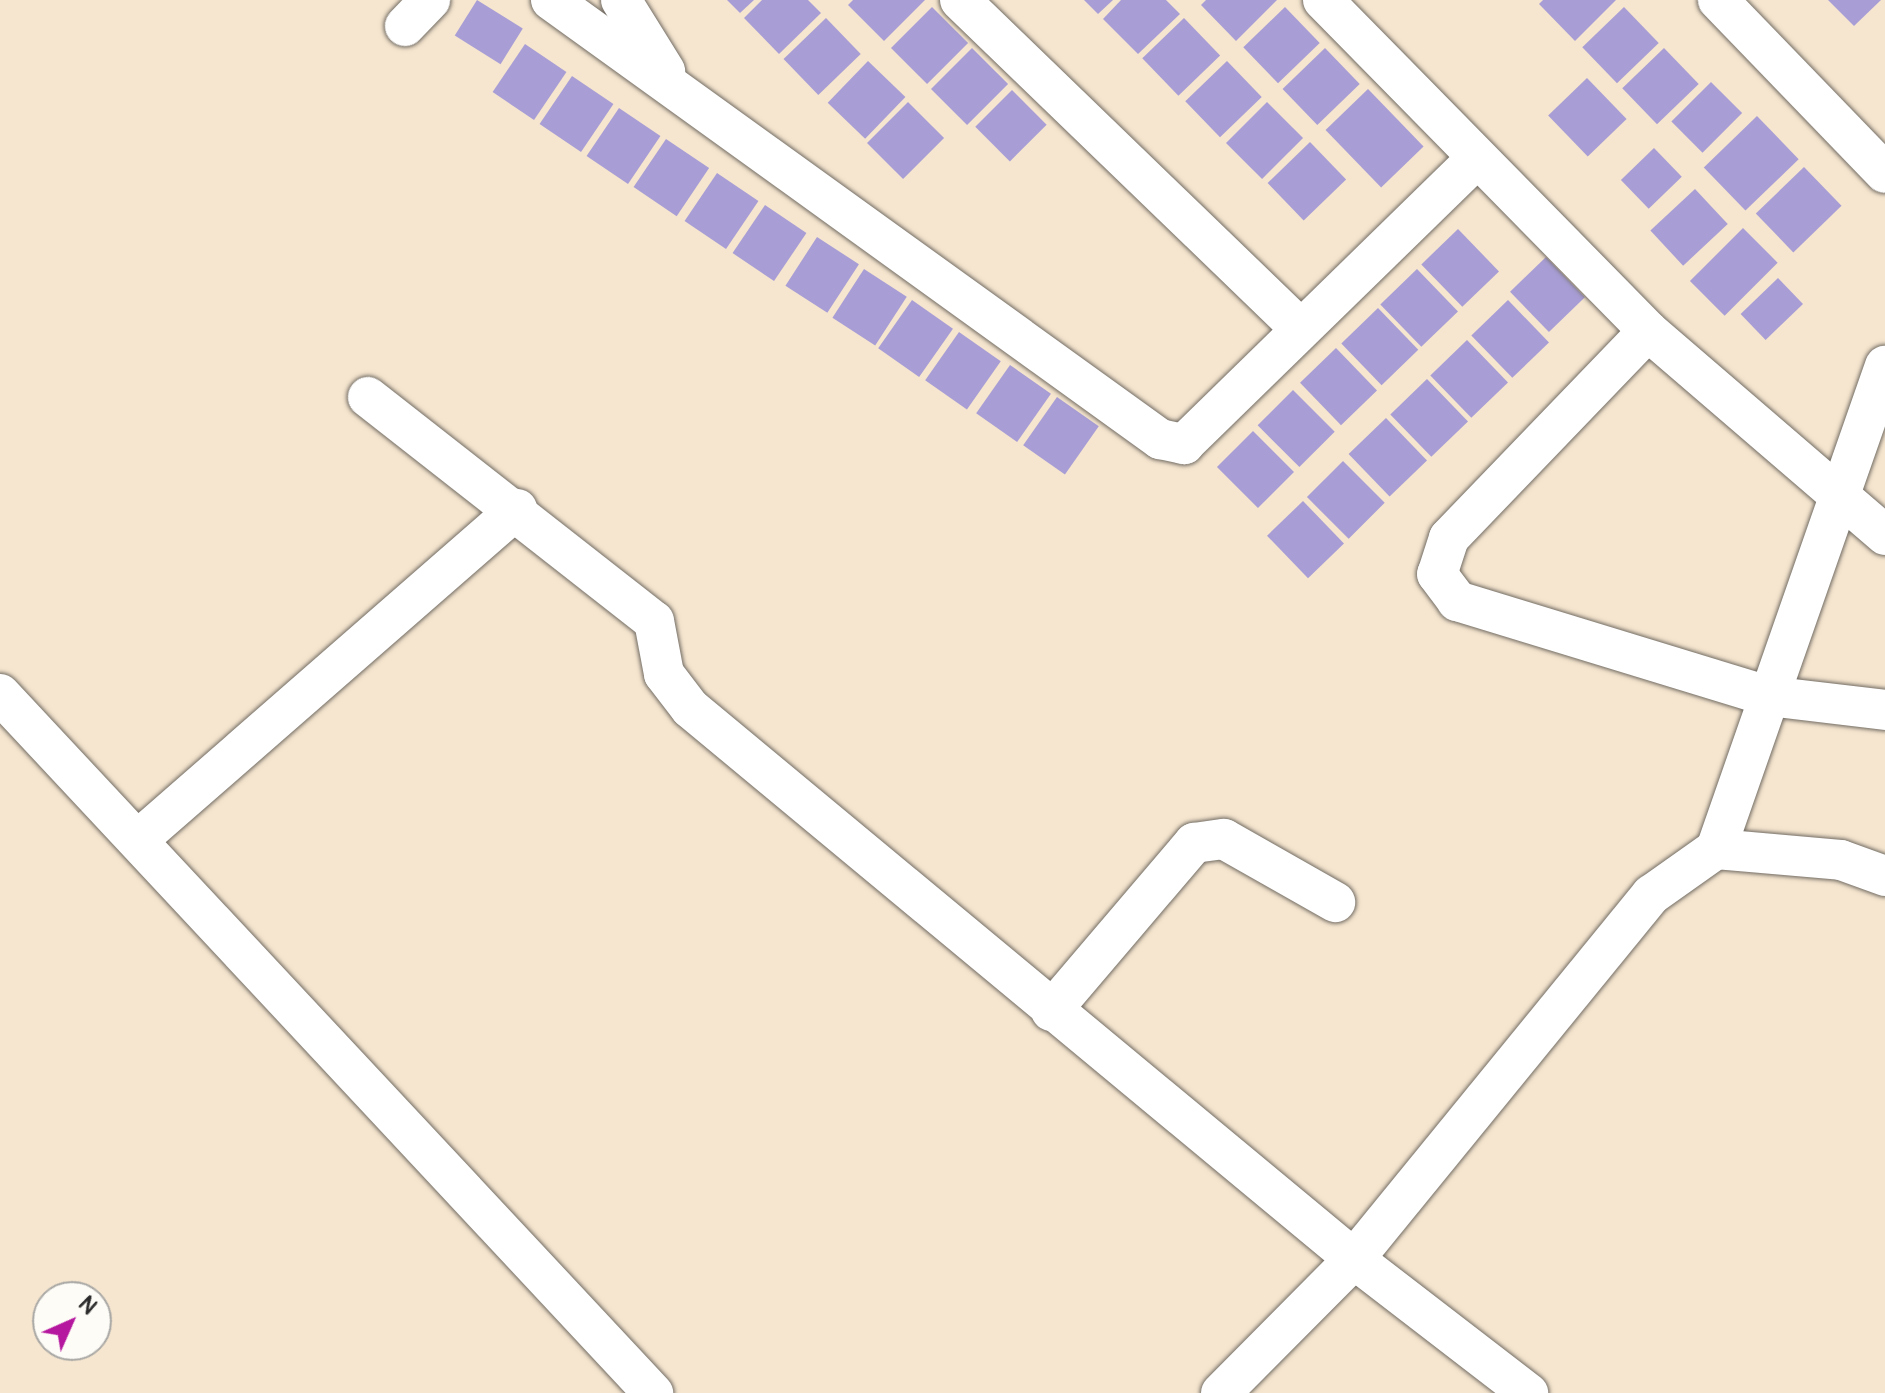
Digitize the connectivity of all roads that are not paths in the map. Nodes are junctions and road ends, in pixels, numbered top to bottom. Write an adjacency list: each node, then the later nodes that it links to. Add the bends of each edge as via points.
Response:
1 (551, 0): 6 (street)
2 (621, 0): 6 (street)
3 (960, 0): 9 (street)
4 (1323, 0): 7 (street)
5 (1718, 0): 8 (street)
6 (675, 88): 9 (street, via 1160,439 1184,444 1202,431)
7 (1477, 158): 9 (street); 10 (street)
8 (1885, 173)
9 (1300, 328)
10 (1648, 331): 13 (street); 17 (street, via 1449,538 1437,574 1457,601)
11 (1885, 366): 13 (street)
12 (368, 397): 14 (street)
13 (1840, 492): 15 (street); 17 (street)
14 (517, 509): 19 (street); 23 (street, via 654,621 664,674 673,691)
15 (1885, 535)
16 (0, 694): 19 (street)
17 (1768, 696): 18 (street); 20 (street)
18 (1885, 710)
19 (139, 839): 25 (street)
20 (1716, 849): 21 (street, via 1841,860); 24 (street, via 1651,895)
21 (1885, 876)
22 (1335, 902): 23 (street, via 1224,839 1194,843)
23 (1051, 1011): 24 (street)
24 (1354, 1259): 26 (street); 27 (street)
25 (653, 1393)
26 (1221, 1393)
27 (1528, 1393)

